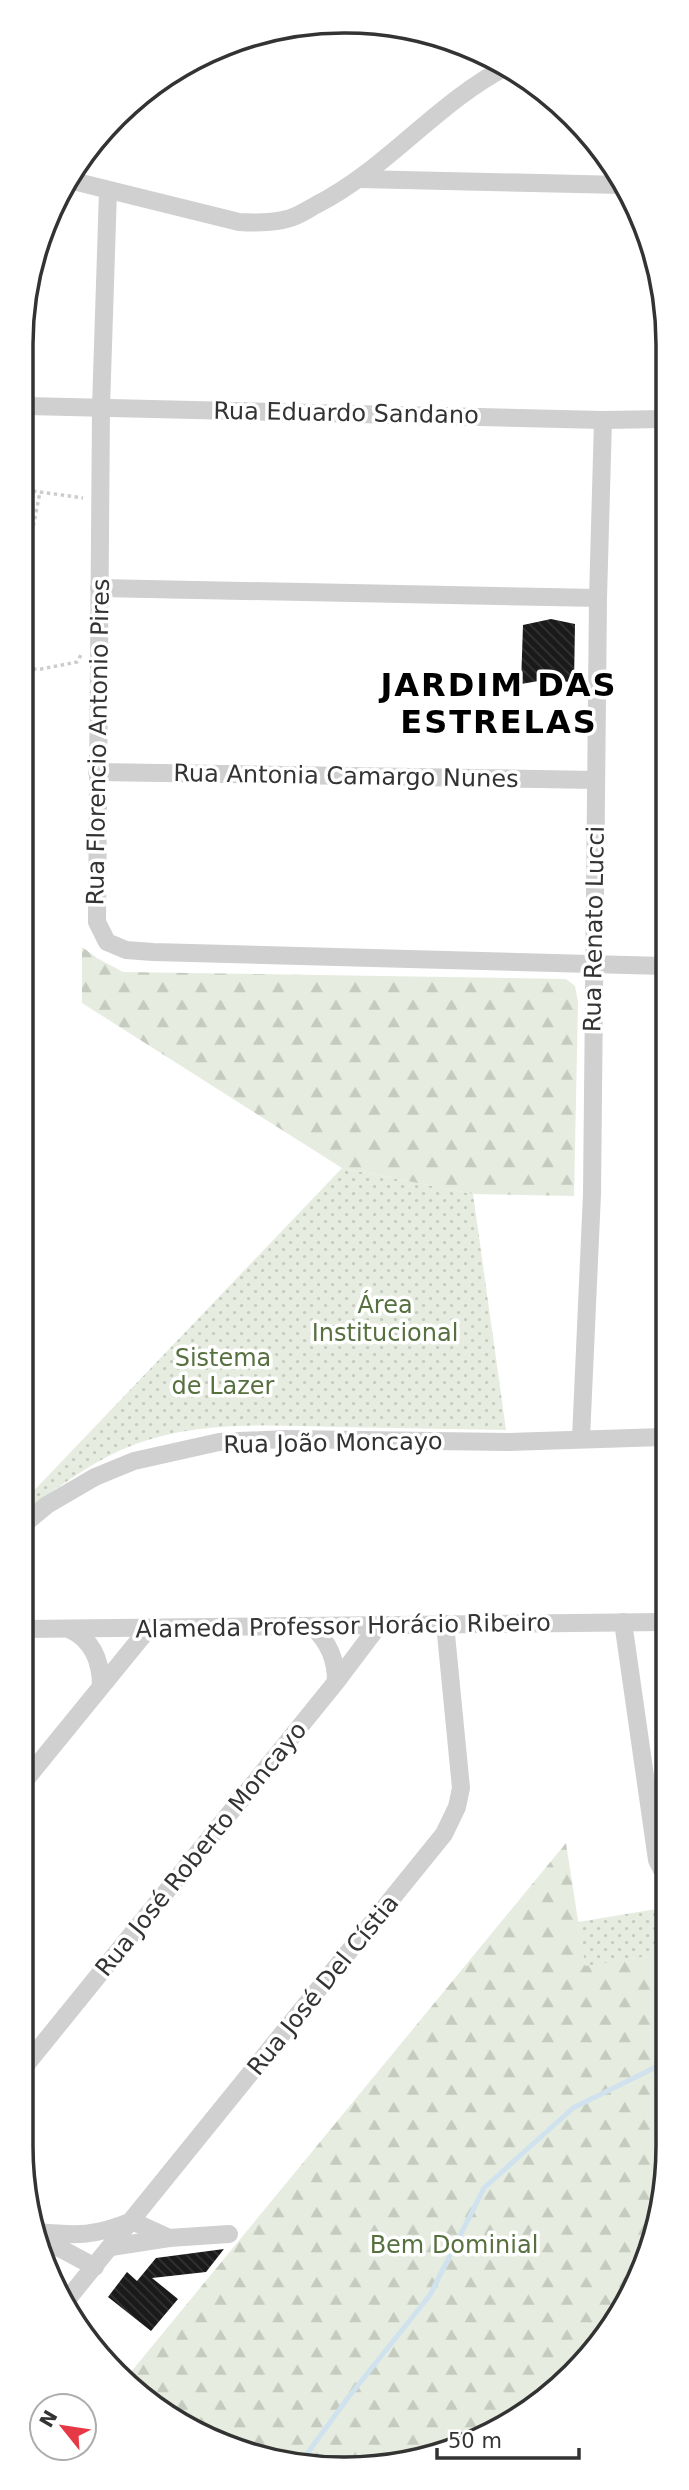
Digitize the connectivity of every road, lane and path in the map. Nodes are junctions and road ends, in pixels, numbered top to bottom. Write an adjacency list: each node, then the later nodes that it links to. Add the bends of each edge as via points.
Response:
1 (495, 72): 2 (street, via 436,113)
2 (360, 179): 4 (street); 5 (street, via 290,219 262,223 239,222)
3 (79, 183): 5 (street)
4 (611, 185)
5 (108, 191): 7 (street, Rua Florencio Antonio Pires)
6 (33, 406): 7 (street, Rua Eduardo Sandano)
7 (101, 407): 9 (street, Rua Eduardo Sandano); 14 (street, Rua Florencio Antonio Pires)
8 (656, 419): 9 (street, Rua Eduardo Sandano)
9 (603, 420): 15 (street, Rua Renato Lucci)
10 (33, 491): 11 (path)
11 (40, 492): 12 (path); 13 (path)
12 (85, 498)
13 (33, 528)
14 (99, 588): 15 (street); 18 (street, Rua Florencio Antonio Pires)
15 (597, 598): 19 (street, Rua Renato Lucci)
16 (82, 642): 17 (path, via 77,662)
17 (33, 669)
18 (97, 772): 19 (street, Rua Antonia Camargo Nunes); 20 (street, Rua Florencio Antonio Pires, via 97,922 107,942 126,950)
19 (596, 780): 20 (street, Rua Renato Lucci)
20 (593, 964): 21 (street, Rua Florencio Antonio Pires); 23 (street, Rua Renato Lucci, via 592,1194)
21 (656, 965)
22 (656, 1437): 23 (street, Rua João Moncayo)
23 (581, 1438): 24 (street, Rua João Moncayo, via 219,1442 134,1461 95,1477)
24 (33, 1517)
25 (623, 1622): 26 (street, Alameda Professor Horácio Ribeiro); 27 (street, Alameda Professor Horácio Ribeiro); 36 (street)
26 (656, 1622)
27 (444, 1624): 28 (street, Alameda Professor Horácio Ribeiro); 38 (street, Rua José Del Cístia, via 461,1787 444,1834)
28 (379, 1625): 29 (street, Alameda Professor Horácio Ribeiro); 33 (street, Rua José Roberto Moncayo)
29 (312, 1626): 30 (street, Alameda Professor Horácio Ribeiro); 33 (street, via 332,1653)
30 (149, 1628): 32 (street, Alameda Professor Horácio Ribeiro); 34 (street)
31 (33, 1629): 32 (street, Alameda Professor Horácio Ribeiro)
32 (68, 1629): 34 (street, via 89,1644 101,1672)
33 (337, 1682): 37 (street, Rua José Roberto Moncayo)
34 (101, 1686): 35 (street)
35 (33, 1770)
36 (656, 1853)
37 (33, 2056)
38 (152, 2196): 39 (street, Rua José Del Cístia); 42 (street, via 155,2218)
39 (132, 2221): 40 (street, via 90,2235); 42 (street); 44 (street, Rua José Del Cístia)
40 (46, 2234)
41 (229, 2234): 42 (street)
42 (169, 2238): 44 (street)
43 (48, 2239): 45 (street)
44 (111, 2247): 45 (street, Rua José Del Cístia)
45 (95, 2267): 46 (street, Rua José Del Cístia)
46 (71, 2295)

